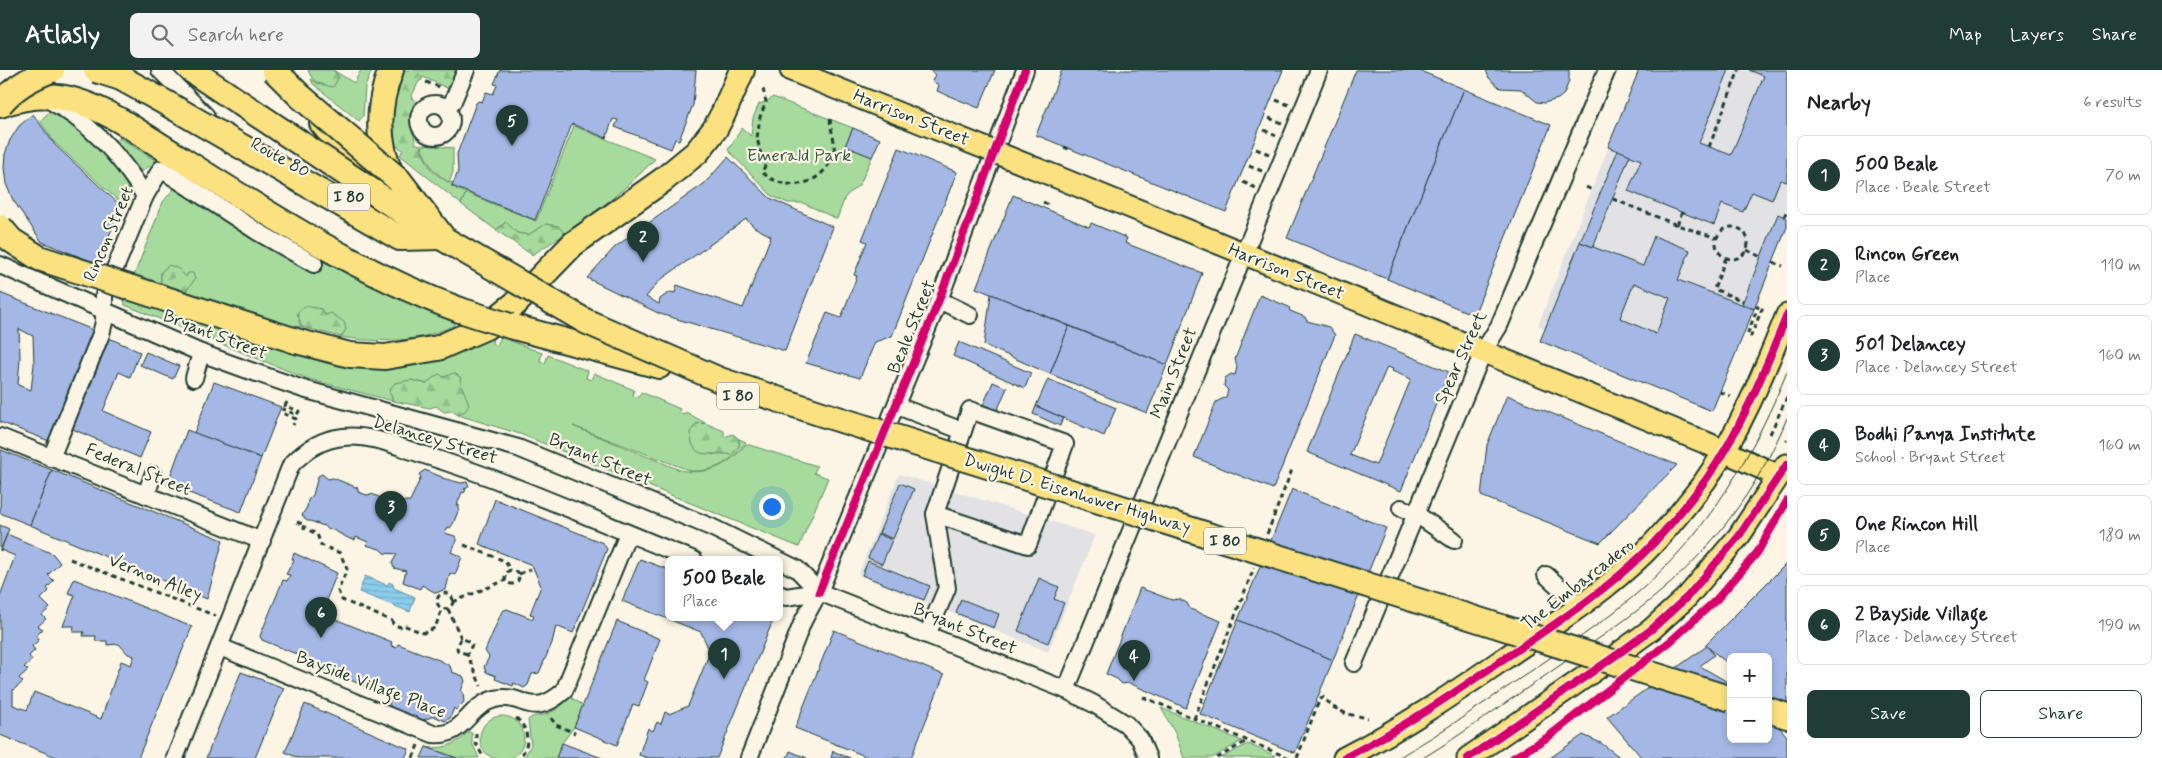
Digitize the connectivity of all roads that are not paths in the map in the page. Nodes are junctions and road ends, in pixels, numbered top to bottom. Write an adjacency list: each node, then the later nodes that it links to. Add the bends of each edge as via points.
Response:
1 (18, 70): 16 (street)
2 (52, 70): 16 (highway, bridge, via 20,86)
3 (96, 70): 21 (highway, bridge, via 121,78 159,99 400,238)
4 (120, 70): 18 (highway, Route 80 / I 80)
5 (160, 70): 18 (street)
6 (191, 70): 21 (highway, Route 80 / I 80, bridge)
7 (274, 70): 21 (highway, bridge, via 399,180)
8 (286, 70): 25 (highway, via 339,144 389,197 440,240)
9 (391, 70): 25 (highway, via 379,119 383,149 394,179 426,220)
10 (466, 70): 17 (street)
11 (742, 70): 20 (highway, bridge, via 724,114 697,152 573,244 516,303 486,327 438,348 385,357 350,355 296,341 39,258 11,240)
12 (791, 70): 22 (main road, Harrison Street, bridge)
13 (1025, 70): 26 (street, Beale Street)
14 (1319, 70): 22 (street, Main Street)
15 (1607, 70): 30 (street, Spear Street, via 1499,326)
16 (15, 100): 19 (street, via 65,110 118,158); 32 (highway, bridge, via 72,99 105,112 350,261 409,290 510,326)
17 (448, 109)
18 (206, 116): 25 (highway, Route 80 / I 80)
19 (145, 196): 23 (street, Rincon Street, via 161,169); 27 (street, Rincon Street, via 104,295)
20 (0, 227)
21 (442, 238): 58 (highway, Dwight D. Eisenhower Highway / I 80, bridge, via 585,320 720,380)
22 (1243, 254): 30 (main road, Harrison Street); 57 (street, Main Street)
23 (314, 264)
24 (0, 265): 27 (street, Bryant Street)
25 (493, 277): 32 (highway, Dwight D. Eisenhower Highway / I 80, via 548,312)
26 (939, 300): 28 (street); 34 (street, Beale Street)
27 (103, 311): 31 (street, Bryant Street); 38 (street, Rincon Street, via 101,334)
28 (970, 314)
29 (1787, 315): 37 (main road, The Embarcadero, via 1757,390)
30 (1483, 352): 37 (main road, Harrison Street); 42 (street, Spear Street)
31 (201, 354): 33 (street); 48 (street, Bryant Street, via 303,389 518,448)
32 (659, 366): 59 (highway, Dwight D. Eisenhower Highway / I 80, via 718,390)
33 (194, 378)
34 (897, 406): 35 (street); 51 (street, Beale Street)
35 (963, 431): 43 (street); 43 (street, via 970,410 1065,444 1028,545)
36 (0, 437): 38 (street, Federal Street)
37 (1724, 450): 39 (main road, Harrison Street); 53 (main road, The Embarcadero, via 1670,525 1644,553)
38 (52, 458): 41 (street, Federal Street)
39 (1783, 470): 68 (main road, via 1739,536 1687,597 1618,654)
40 (152, 476): 41 (street)
41 (146, 495): 46 (street, Federal Street)
42 (1408, 511): 45 (street); 56 (street, Spear Street)
43 (935, 514): 54 (street, via 947,588)
44 (628, 534): 46 (street, Delancey Street, via 470,469 388,443 345,437 318,445 301,455 291,466); 47 (street, Delancey Street); 55 (street, Bayside Village Place, via 564,691 552,701 539,705 507,698 487,702 456,730 445,735 433,734)
45 (1454, 540)
46 (262, 541): 55 (street, Delancey Street)
47 (684, 556)
48 (771, 556)
49 (783, 561): 51 (street, Bryant Street, via 797,568)
50 (1546, 575): 53 (street)
51 (819, 592): 52 (street); 54 (street, Bryant Street); 65 (street, Beale Street, via 803,621)
52 (783, 596)
53 (1580, 606): 67 (main road, The Embarcadero, via 1441,702)
54 (927, 635): 57 (street, Bryant Street)
55 (220, 647): 64 (street, Delancey Street)
56 (1354, 663)
57 (1066, 690): 66 (street, Bryant Street, via 1126,724 1140,739)
58 (1728, 698)
59 (1727, 707)
60 (1772, 711): 61 (highway)
61 (1787, 716)
62 (1772, 720): 63 (highway)
63 (1787, 725)
64 (175, 758)
65 (749, 758)
66 (1148, 758)
67 (1344, 758)
68 (1468, 758)

